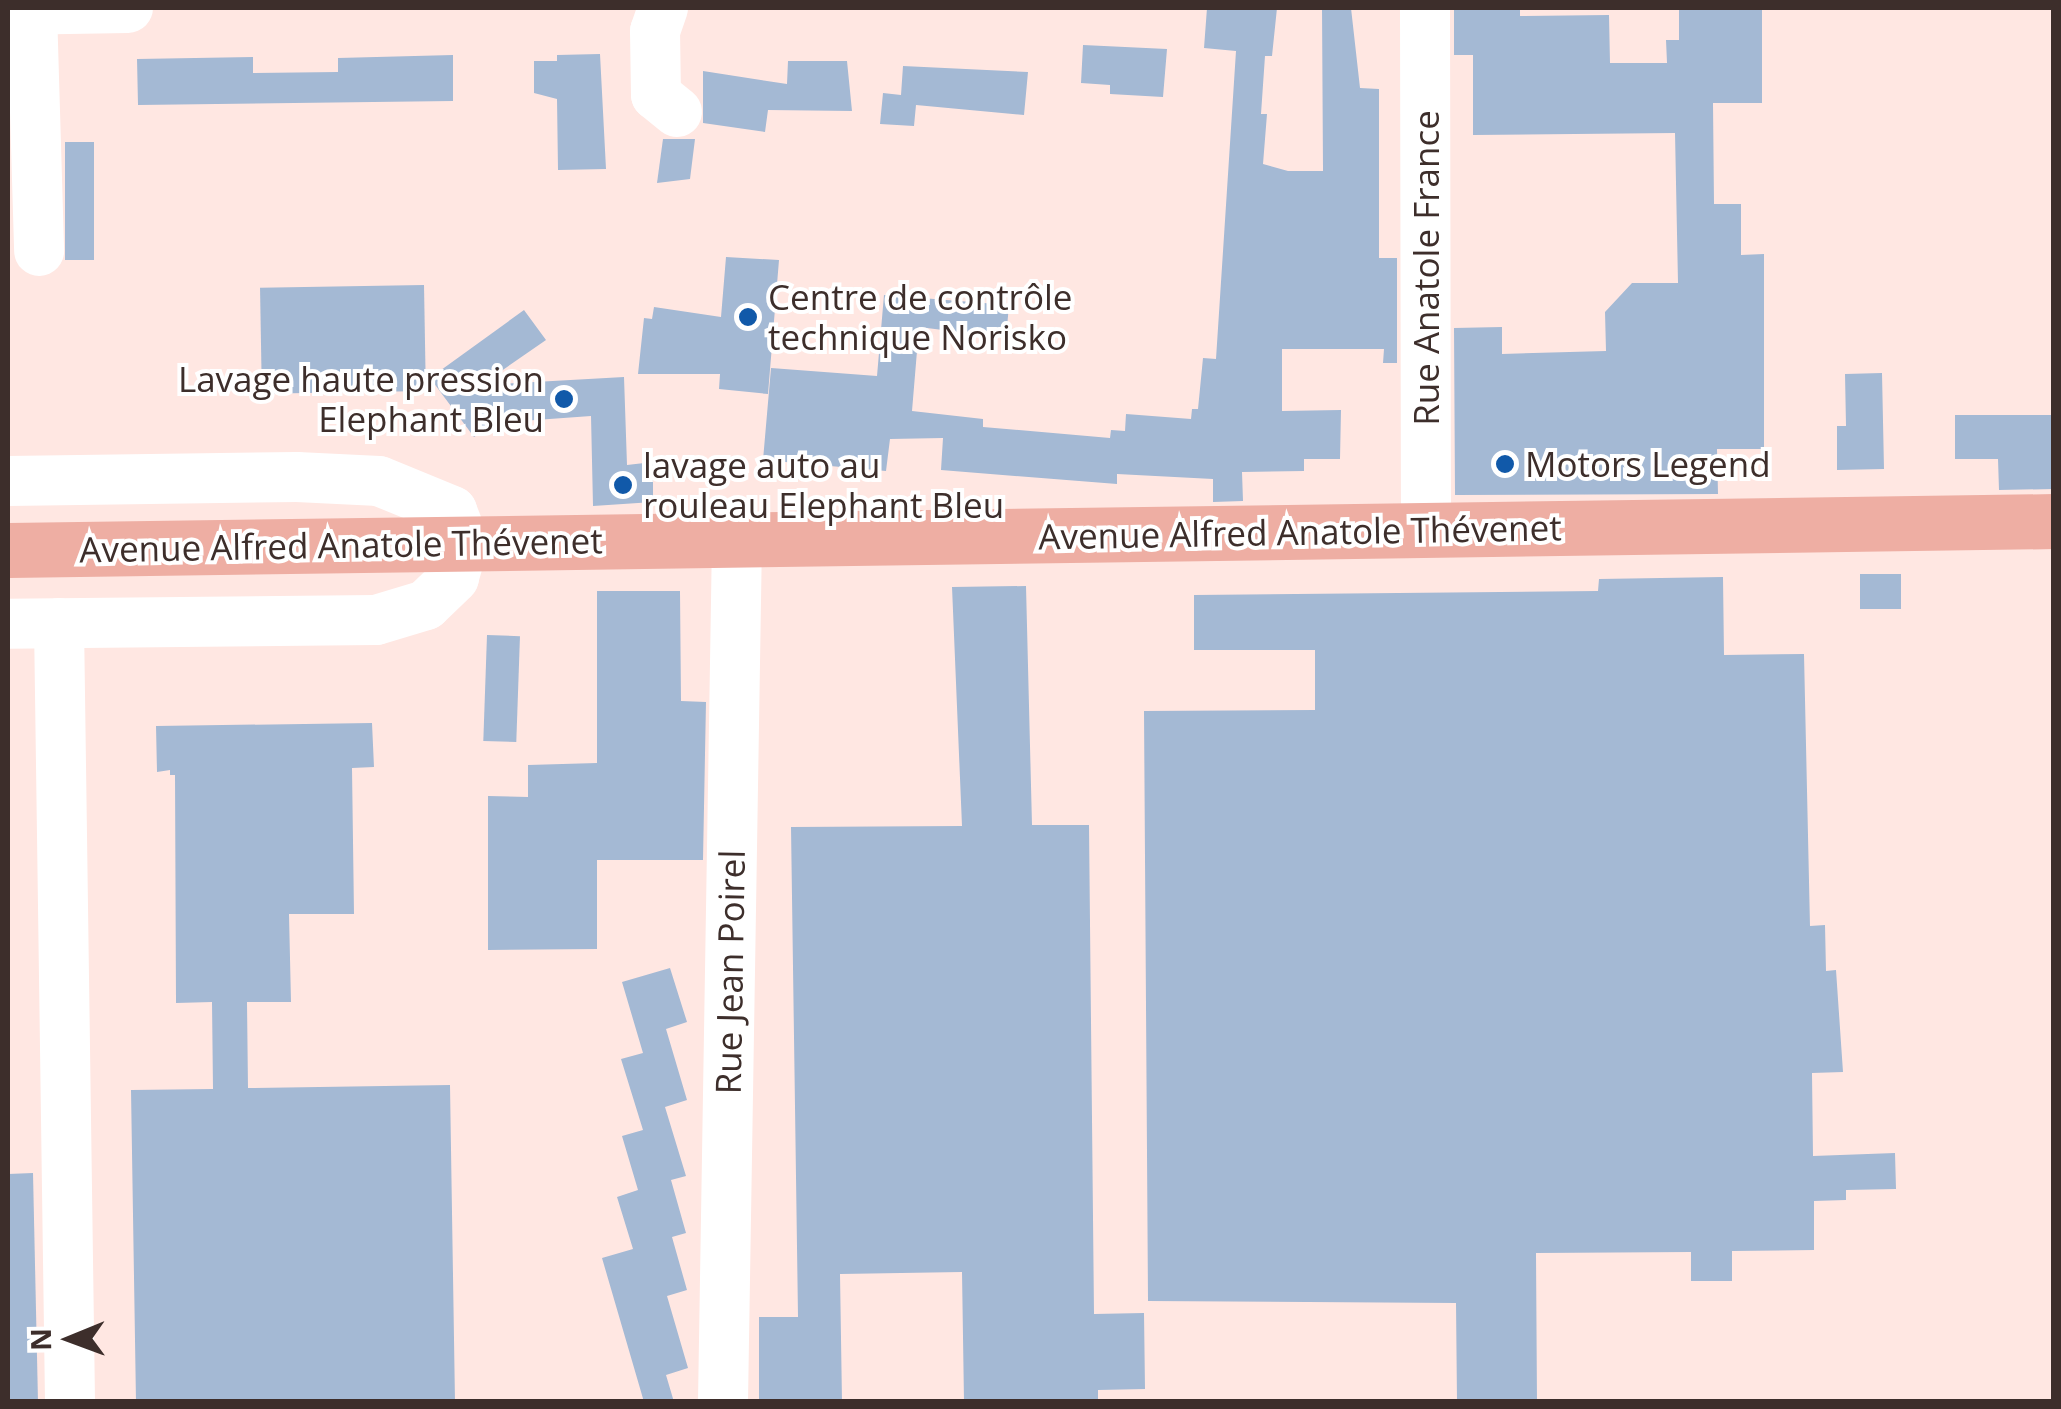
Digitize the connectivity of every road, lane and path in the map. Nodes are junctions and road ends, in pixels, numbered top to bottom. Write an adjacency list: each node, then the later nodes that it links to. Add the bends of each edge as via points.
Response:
1 (128, 8): 4 (street)
2 (663, 8): 5 (street, via 655,31 656,95)
3 (1425, 8): 9 (street, Rue Anatole France)
4 (20, 10): 6 (street)
5 (677, 112)
6 (40, 251)
7 (8, 481): 10 (street, via 380,481 452,511)
8 (2054, 522): 9 (main road, Avenue Alfred Anatole Thévenet)
9 (1426, 529): 11 (main road, Avenue Alfred Anatole Thévenet)
10 (464, 542): 11 (main road, Avenue Alfred Anatole Thévenet); 12 (main road, Avenue Alfred Anatole Thévenet); 13 (street, via 454,578 426,605 376,620)
11 (738, 542): 16 (street, Rue Jean Poirel)
12 (8, 550)
13 (59, 623): 14 (street); 15 (street)
14 (8, 624)
15 (70, 1402)
16 (724, 1402)

